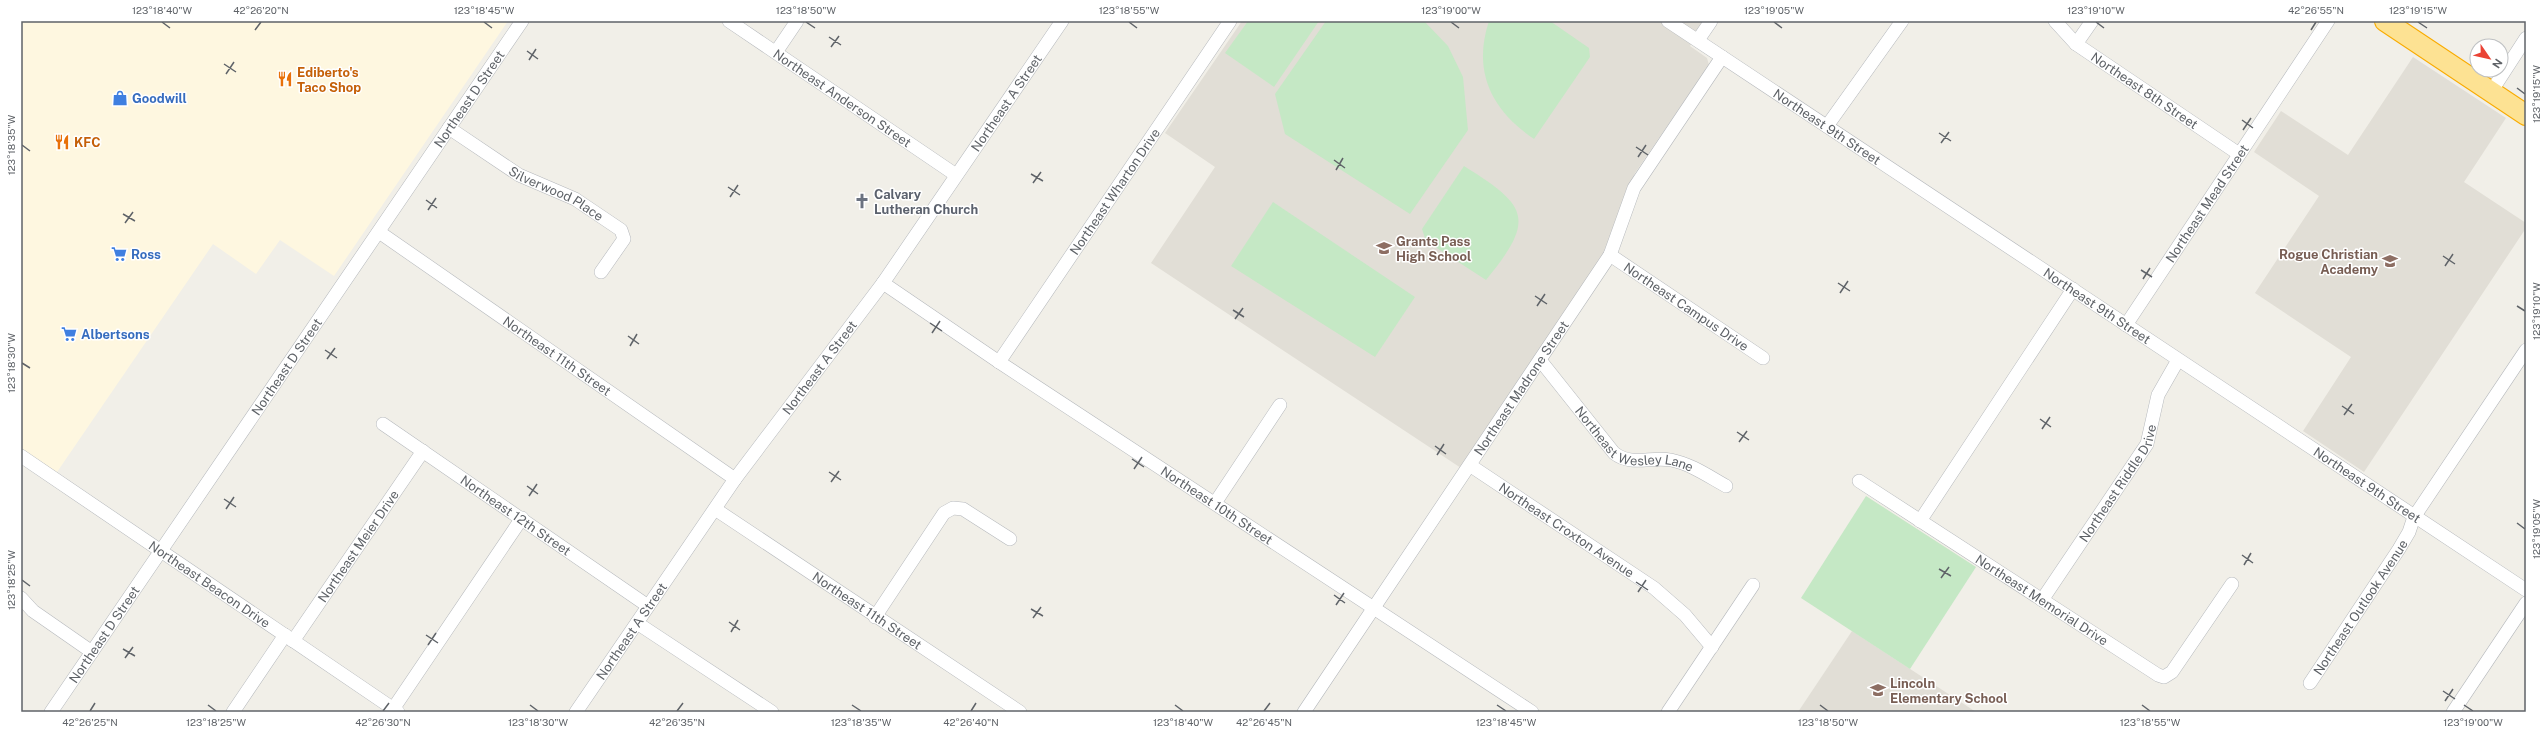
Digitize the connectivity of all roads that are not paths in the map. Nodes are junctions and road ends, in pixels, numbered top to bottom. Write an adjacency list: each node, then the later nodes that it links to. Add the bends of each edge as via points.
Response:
1 (522, 21): 21 (street, Northeast D Street)
2 (729, 21): 16 (street, Northeast Anderson Street)
3 (797, 21): 16 (street)
4 (1062, 21): 23 (street, Northeast A Street)
5 (1230, 21): 34 (street, Northeast Wharton Drive)
6 (1668, 21): 14 (street, Northeast 9th Street)
7 (1711, 21): 14 (street)
8 (1902, 21): 20 (street)
9 (2055, 21): 15 (street, Northeast 8th Street)
10 (2092, 21): 15 (street)
11 (2328, 21): 22 (street, Northeast Mead Street)
12 (2385, 21): 18 (highway)
13 (2526, 38): 18 (street)
14 (1698, 40): 17 (street, Northeast 9th Street)
15 (2076, 44): 22 (street, Northeast 8th Street)
16 (776, 52): 23 (street, Northeast Anderson Street)
17 (1722, 56): 20 (street, Northeast 9th Street); 25 (street, Northeast Madrone Street, via 1634,188)
18 (2490, 92): 19 (highway)
19 (2526, 115)
20 (1827, 126): 28 (street, Northeast 9th Street)
21 (449, 128): 24 (street, Northeast D Street); 26 (street, Silverwood Place, via 519,176 575,199 621,230 624,239)
22 (2239, 154): 29 (street, Northeast Mead Street)
23 (956, 175): 27 (street, Northeast A Street)
24 (379, 232): 40 (street, Northeast 11th Street); 49 (street, Northeast D Street)
25 (1610, 255): 31 (street, Northeast Campus Drive); 32 (street, Northeast Madrone Street)
26 (601, 272)
27 (883, 283): 34 (street, Northeast 10th Street); 40 (street, Northeast A Street)
28 (2073, 289): 29 (street, Northeast 9th Street); 47 (street)
29 (2126, 325): 33 (street, Northeast 9th Street)
30 (2526, 350): 45 (street, Northeast Outlook Avenue)
31 (1763, 358)
32 (1540, 360): 39 (street, Northeast Madrone Street); 42 (street, Northeast Wesley Lane, via 1620,458 1634,461 1669,459 1688,465)
33 (2178, 360): 45 (street, Northeast 9th Street); 54 (street, Northeast Riddle Drive, via 2158,395 2151,432 2144,449)
34 (1000, 362): 43 (street, Northeast 10th Street)
35 (1280, 404): 43 (street)
36 (383, 424): 37 (street, Northeast 12th Street)
37 (423, 451): 46 (street, Northeast 12th Street); 60 (street, Northeast Meier Drive)
38 (21, 456): 49 (street, Northeast Beacon Drive)
39 (1471, 466): 57 (street, Northeast Madrone Street); 61 (street, Northeast Croxton Avenue, via 1654,588 1685,615)
40 (735, 479): 44 (street, Northeast A Street)
41 (1859, 481): 47 (street, Northeast Memorial Drive)
42 (1726, 486)
43 (1214, 503): 57 (street, Northeast 10th Street)
44 (716, 509): 56 (street, Northeast A Street); 58 (street, Northeast 11th Street)
45 (2414, 517): 52 (street, Northeast 9th Street); 63 (street, Northeast Outlook Avenue, via 2399,549)
46 (522, 518): 56 (street, Northeast 12th Street); 64 (street)
47 (1920, 521): 54 (street, Northeast Memorial Drive)
48 (1010, 539): 58 (street, via 963,509 948,510)
49 (161, 551): 60 (street, Northeast Beacon Drive); 62 (street, Northeast D Street)
50 (2232, 584): 54 (street, Northeast Memorial Drive, via 2172,672 2164,677)
51 (1753, 585): 61 (street)
52 (2526, 590)
53 (21, 598): 62 (street, via 33,611)
54 (2042, 600)
55 (2526, 603): 73 (street)
56 (648, 606): 59 (street, Northeast A Street)
57 (1374, 609): 70 (street, Northeast Madrone Street); 71 (street, Northeast 10th Street)
58 (875, 617): 69 (street, Northeast 11th Street)
59 (637, 623): 67 (street, Northeast A Street); 68 (street)
60 (289, 638): 64 (street, Northeast Beacon Drive); 66 (street, Northeast Meier Drive)
61 (1712, 647): 72 (street)
62 (92, 652): 65 (street, Northeast D Street)
63 (2310, 684)
64 (394, 711)
65 (51, 712)
66 (233, 712)
67 (576, 712)
68 (772, 712)
69 (1020, 712)
70 (1304, 712)
71 (1532, 712)
72 (1668, 712)
73 (2453, 712)

